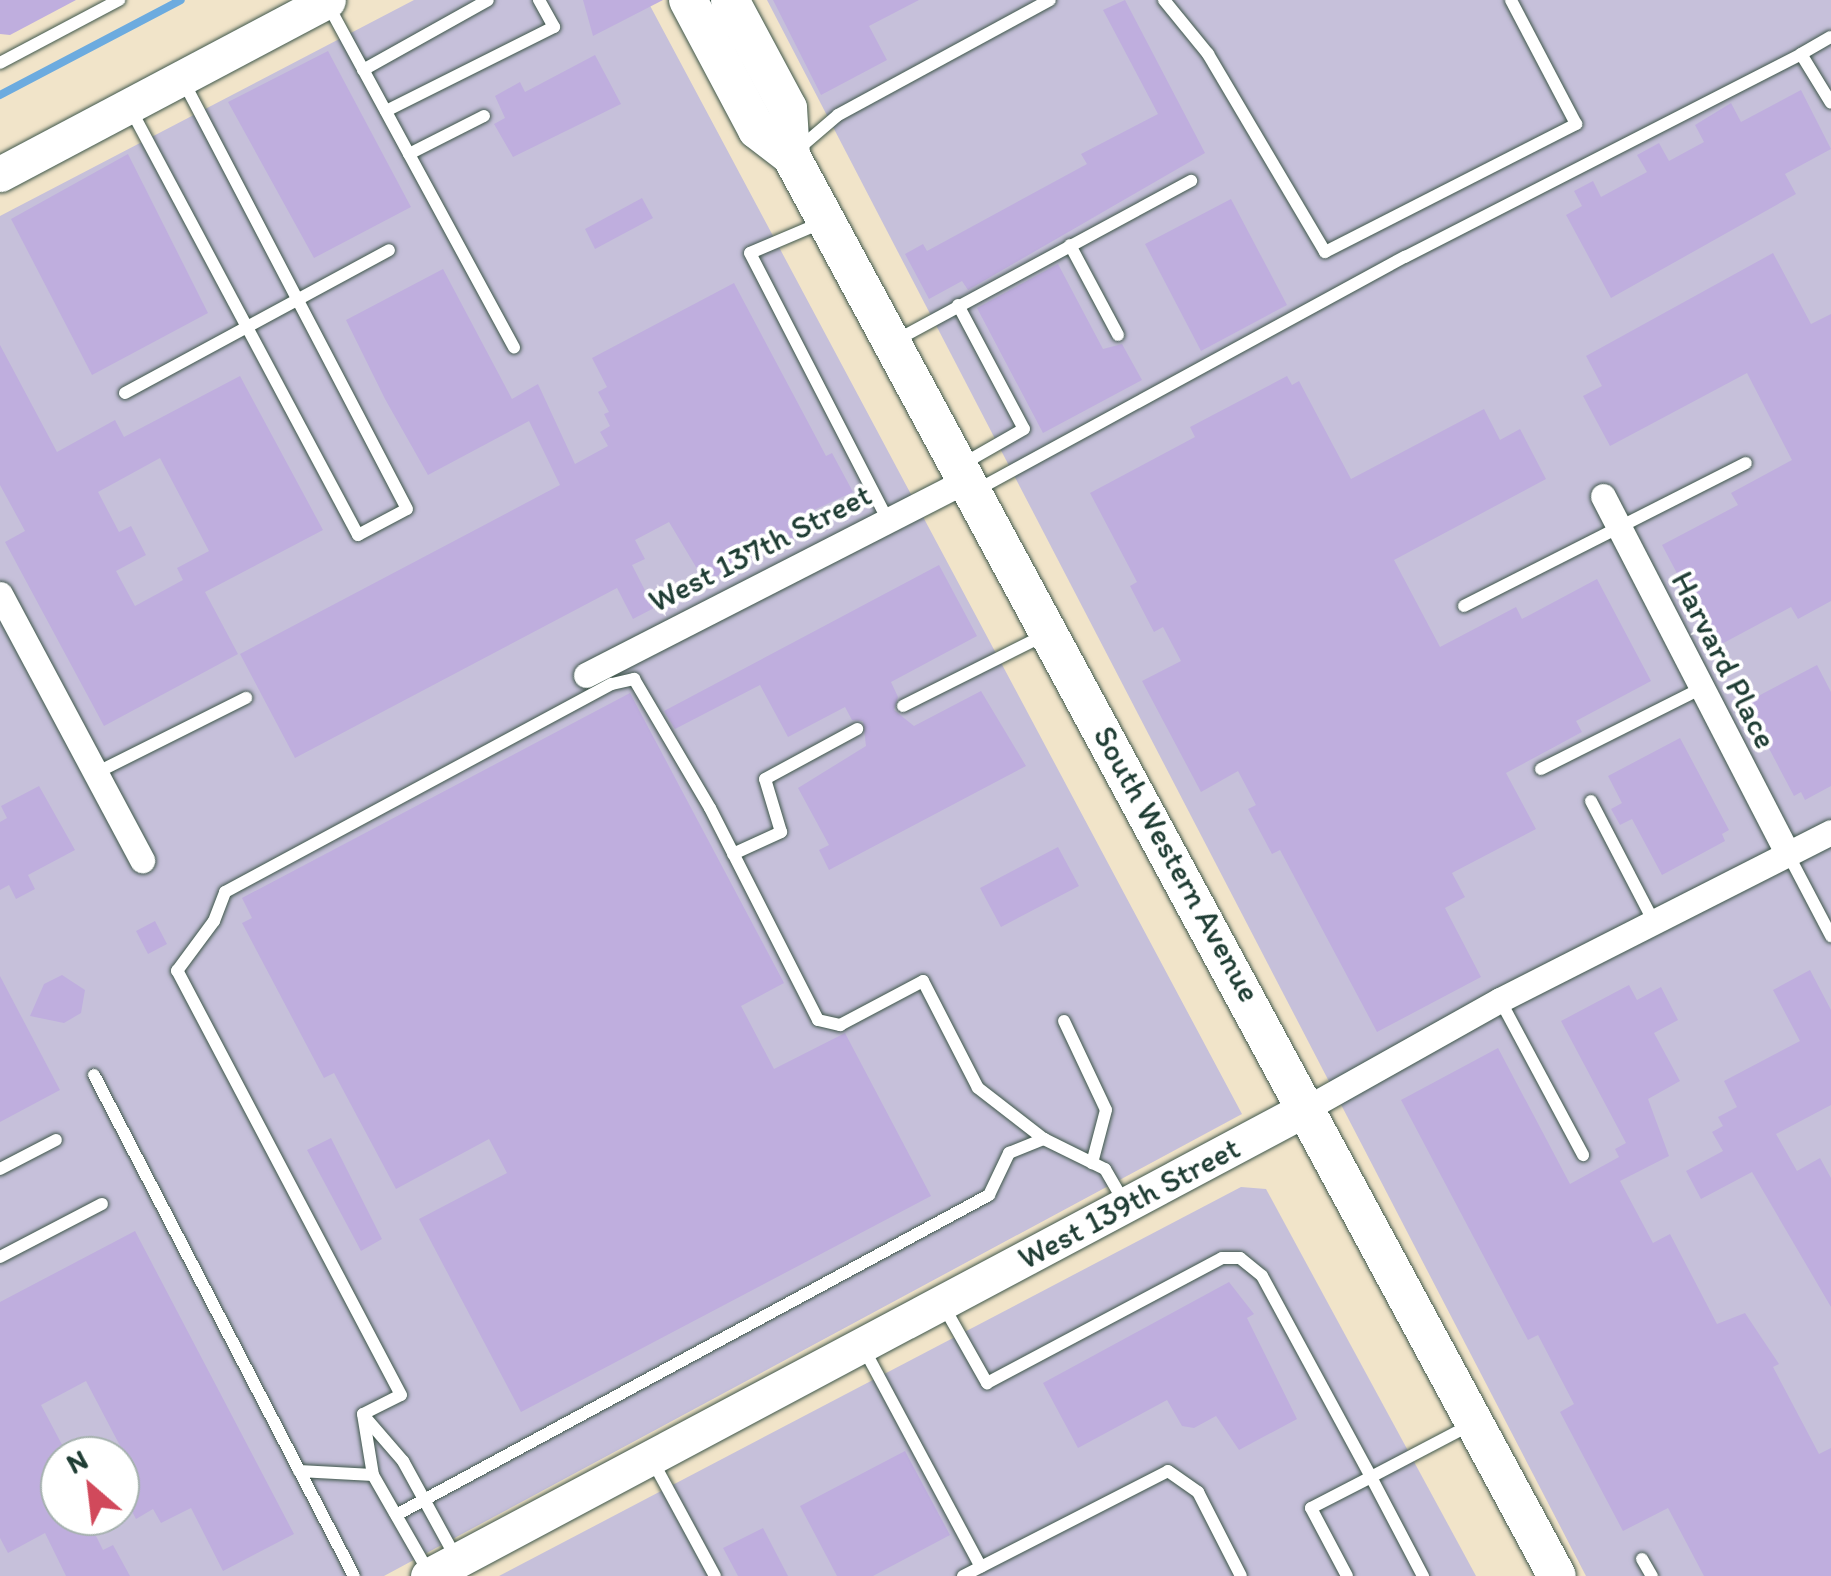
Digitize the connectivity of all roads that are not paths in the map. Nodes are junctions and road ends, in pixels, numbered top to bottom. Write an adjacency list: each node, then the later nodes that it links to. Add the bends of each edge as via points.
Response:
1 (119, 0): 12 (lane)
2 (327, 0): 13 (lane); 14 (street)
3 (488, 0): 13 (lane)
4 (539, 0): 17 (lane, via 554,27)
5 (688, 0): 20 (main road, South Western Avenue, via 757,130)
6 (730, 0): 20 (main road, South Western Avenue, via 788,108)
7 (1050, 0): 20 (lane, via 838,115)
8 (1164, 0): 9 (lane, via 1208,54 1325,252 1576,124)
9 (1511, 0)
10 (1831, 37): 11 (lane)
11 (1801, 54): 15 (lane); 34 (lane)
12 (0, 63)
13 (363, 70): 17 (lane)
14 (182, 78): 16 (street); 26 (lane)
15 (1831, 102)
16 (128, 106): 21 (street); 28 (lane)
17 (386, 112): 19 (lane)
18 (484, 116): 19 (lane)
19 (409, 154): 31 (lane)
20 (791, 156): 23 (main road, South Western Avenue)
21 (0, 174)
22 (1192, 182): 24 (lane)
23 (826, 220): 30 (main road, South Western Avenue); 36 (lane, via 750,254)
24 (1070, 245): 27 (lane); 29 (lane)
25 (389, 250): 26 (lane)
26 (298, 300): 28 (lane); 28 (lane, via 407,509 358,535)
27 (958, 305): 30 (lane); 34 (lane, via 1024,429)
28 (248, 326): 32 (lane)
29 (1118, 335)
30 (891, 343): 34 (main road, South Western Avenue)
31 (514, 348)
32 (125, 393)
33 (1746, 463): 37 (lane)
34 (964, 480): 36 (street, West 137th Street); 40 (main road, South Western Avenue)
35 (1603, 496): 37 (street, Harvard Place)
36 (887, 519): 41 (street, West 137th Street)
37 (1621, 532): 39 (lane); 42 (street, Harvard Place)
38 (0, 594): 47 (street)
39 (1464, 606)
40 (1049, 633): 44 (lane); 58 (main road, South Western Avenue)
41 (586, 675)
42 (1702, 688): 46 (lane); 51 (street, Harvard Place)
43 (246, 698): 47 (lane)
44 (903, 706)
45 (857, 729): 50 (lane, via 765,779 782,832)
46 (1541, 769)
47 (96, 773): 52 (street)
48 (1592, 801): 53 (lane)
49 (1831, 832): 51 (street, West 139th Street)
50 (732, 854): 59 (lane, via 818,1020 840,1025 923,981 978,1088); 69 (lane, via 634,679 612,684 225,892 214,921 177,972 401,1395)
51 (1788, 854): 53 (street, West 139th Street); 54 (lane)
52 (142, 860)
53 (1654, 922): 55 (street, West 139th Street)
54 (1831, 936)
55 (1500, 1000): 58 (street, West 139th Street); 61 (lane)
56 (1064, 1021): 62 (lane, via 1106,1110)
57 (94, 1074): 72 (lane)
58 (1309, 1108): 65 (street, West 139th Street); 70 (main road, South Western Avenue)
59 (1044, 1139): 62 (lane); 75 (lane, via 1009,1153 989,1194)
60 (56, 1140): 63 (lane)
61 (1582, 1155)
62 (1092, 1163): 65 (lane, via 1104,1169)
63 (0, 1169)
64 (102, 1204): 66 (lane)
65 (1126, 1205): 67 (street, West 139th Street)
66 (0, 1257)
67 (942, 1302): 68 (street, West 139th Street); 74 (lane, via 987,1383 1222,1258 1240,1258 1262,1276)
68 (870, 1360): 71 (street, West 139th Street); 78 (lane)
69 (363, 1414): 73 (lane); 75 (lane)
70 (1475, 1422): 74 (lane); 86 (main road, South Western Avenue)
71 (651, 1458): 79 (street, West 139th Street); 81 (lane)
72 (299, 1470): 73 (lane); 80 (lane)
73 (373, 1475): 76 (lane)
74 (1371, 1477): 84 (lane, via 1311,1508); 85 (lane)
75 (424, 1500): 76 (lane); 79 (lane)
76 (396, 1515): 79 (lane)
77 (1642, 1559): 87 (lane)
78 (981, 1567): 82 (lane); 83 (lane, via 1168,1471 1198,1492)
79 (439, 1570)
80 (354, 1576)
81 (715, 1576)
82 (963, 1576)
83 (1241, 1576)
84 (1347, 1576)
85 (1424, 1576)
86 (1557, 1576)
87 (1652, 1576)

